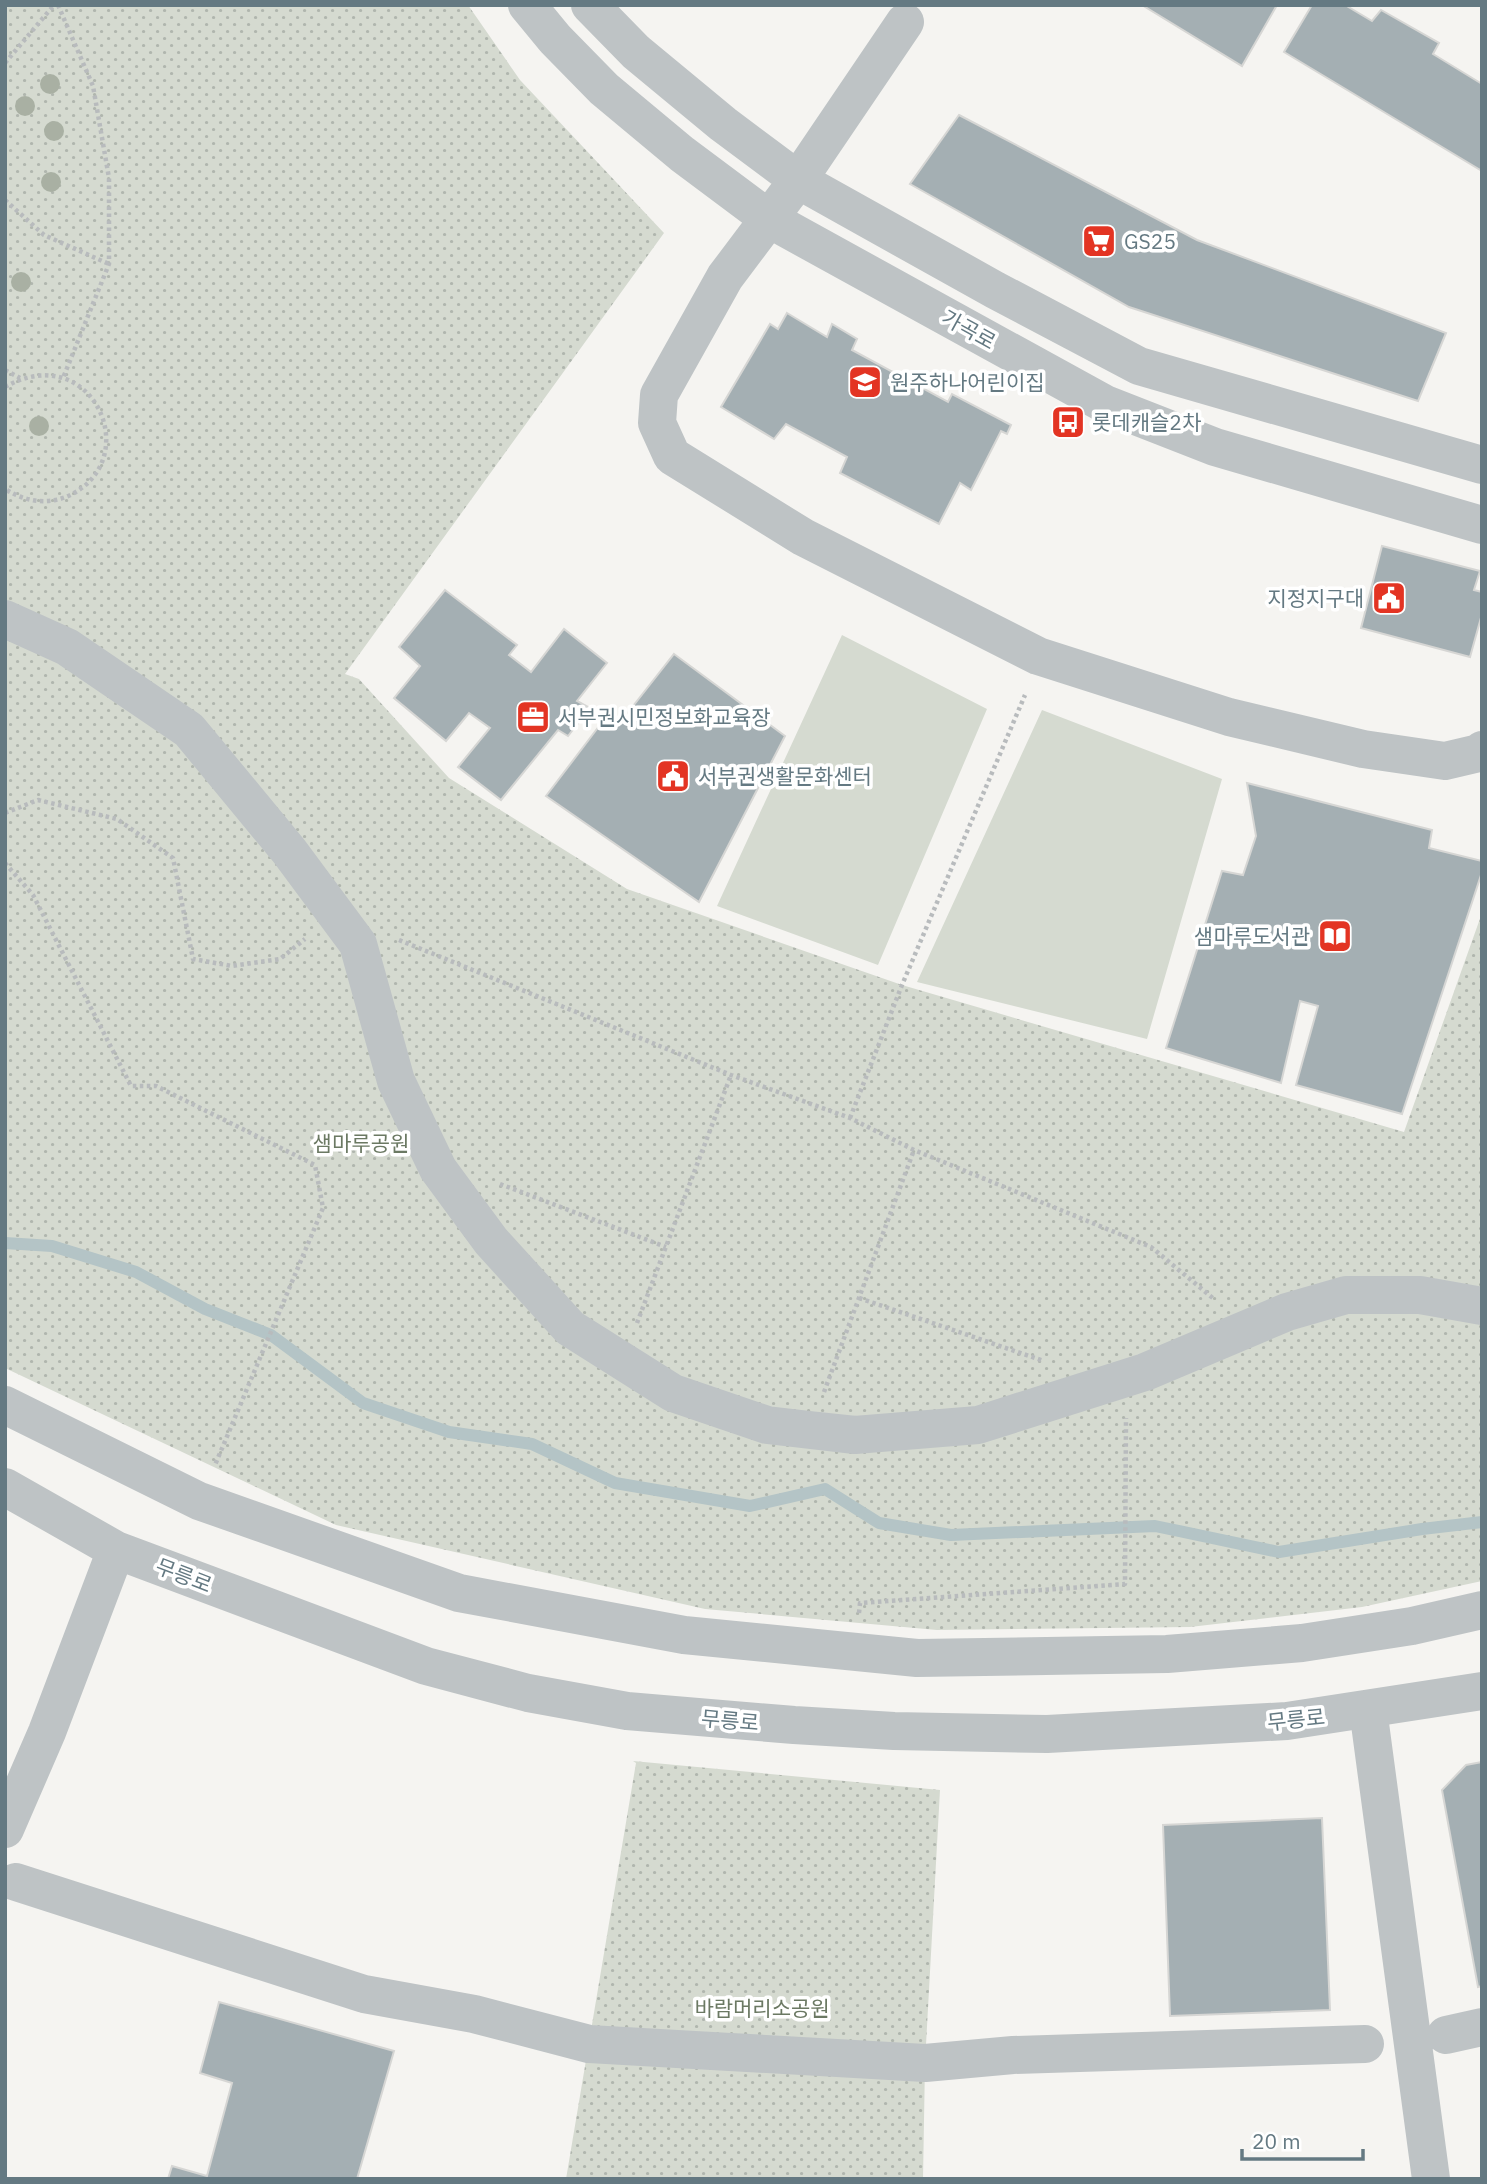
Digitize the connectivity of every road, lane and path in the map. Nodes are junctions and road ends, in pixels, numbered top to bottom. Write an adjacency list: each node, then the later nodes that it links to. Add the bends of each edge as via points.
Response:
1 (56, 5): 5 (path); 9 (path, via 93,86 109,178)
2 (527, 5): 8 (street, 가곡로, via 604,89)
3 (590, 5): 6 (street, via 636,52)
4 (905, 22): 6 (street)
5 (5, 63)
6 (798, 180): 8 (street); 14 (street, via 1139,366)
7 (5, 200): 9 (path, via 44,235)
8 (769, 219): 16 (street, 가곡로, via 1105,404 1215,447); 19 (street, via 725,277 659,395 657,423 672,456 803,537 1038,656 1229,717 1363,749 1445,761)
9 (109, 264): 12 (path)
10 (5, 370): 11 (path)
11 (21, 378): 12 (path, via 41,374); 13 (path)
12 (63, 378): 15 (path, via 96,402 105,421 103,461 77,492 58,500 37,502)
13 (5, 387)
14 (1482, 465)
15 (5, 489)
16 (1482, 525)
17 (5, 619): 22 (street, via 67,647 189,730)
18 (1029, 685): 24 (path)
19 (1482, 750)
20 (5, 813): 22 (path, via 38,800 117,819 173,858 193,959 232,966 280,959)
21 (5, 863): 36 (path, via 33,895 131,1086 156,1086 315,1165 323,1208)
22 (337, 915): 23 (path); 31 (street, via 358,944 396,1081 438,1169 491,1241 570,1328)
23 (731, 1075): 24 (path); 27 (path)
24 (850, 1118): 25 (path)
25 (914, 1150): 28 (path); 30 (path, via 1151,1247)
26 (498, 1184): 27 (path)
27 (666, 1247): 31 (path)
28 (859, 1298): 32 (path); 34 (path)
29 (1482, 1306): 30 (street, via 1420,1295 1346,1295)
30 (1250, 1328): 34 (street, via 1145,1373 978,1426 855,1435)
31 (623, 1361): 34 (street, via 673,1393 768,1426)
32 (1044, 1361)
33 (5, 1405): 39 (street, via 199,1501 458,1592 684,1635 917,1658 1167,1654 1302,1643)
34 (810, 1430)
35 (1125, 1439): 40 (path, via 1125,1584 860,1603)
36 (213, 1470)
37 (5, 1487): 38 (street, 무릉로)
38 (116, 1550): 42 (street, 무릉로, via 426,1666 528,1693 627,1711 832,1727 1047,1734 1287,1721); 43 (street)
39 (1482, 1611)
40 (859, 1616)
41 (1482, 1690): 42 (street, 무릉로)
42 (1368, 1709): 46 (street)
43 (5, 1829)
44 (16, 1882): 45 (street, via 364,1994 474,2014 589,2044 925,2063 1013,2055)
45 (1366, 2044)
46 (1430, 2179)

